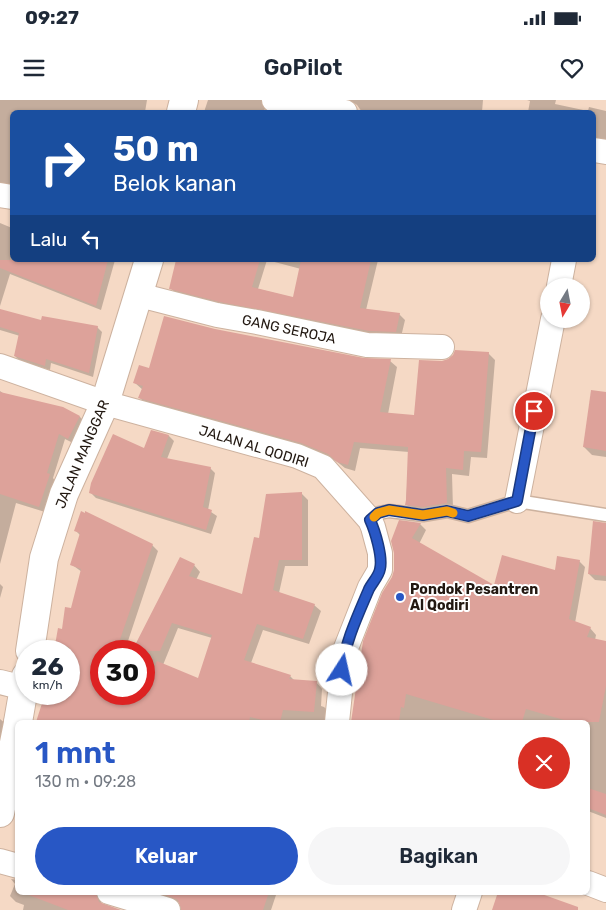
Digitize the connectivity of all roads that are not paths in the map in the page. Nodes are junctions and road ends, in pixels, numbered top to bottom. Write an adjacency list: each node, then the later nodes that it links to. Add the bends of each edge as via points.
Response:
1 (274, 100): 2 (street)
2 (333, 110)
3 (148, 262): 6 (main road, JALAN MANGGAR)
4 (564, 262): 5 (street)
5 (561, 278)
6 (139, 295): 8 (street, GANG SEROJA, via 217,315 367,345); 10 (main road, JALAN MANGGAR)
7 (550, 328): 11 (street)
8 (442, 347)
9 (0, 366): 10 (street, JALAN AL QODIRI)
10 (104, 403): 13 (street, JALAN AL QODIRI, via 296,456 323,467); 14 (main road, JALAN MANGGAR, via 64,494 46,549)
11 (517, 501): 12 (lane); 13 (lane, via 468,516 447,511 423,515 389,510 378,513)
12 (606, 515)
13 (372, 526): 17 (street, via 380,554 380,570 344,653)
14 (32, 640)
15 (18, 705): 16 (main road)
16 (18, 720)
17 (337, 720)
18 (15, 737): 19 (main road)
19 (1, 804)
20 (0, 861): 21 (street)
21 (15, 865)
22 (590, 884): 23 (street)
23 (606, 890)
24 (119, 895): 26 (street)
25 (469, 895): 27 (street)
26 (168, 910)
27 (464, 910)

